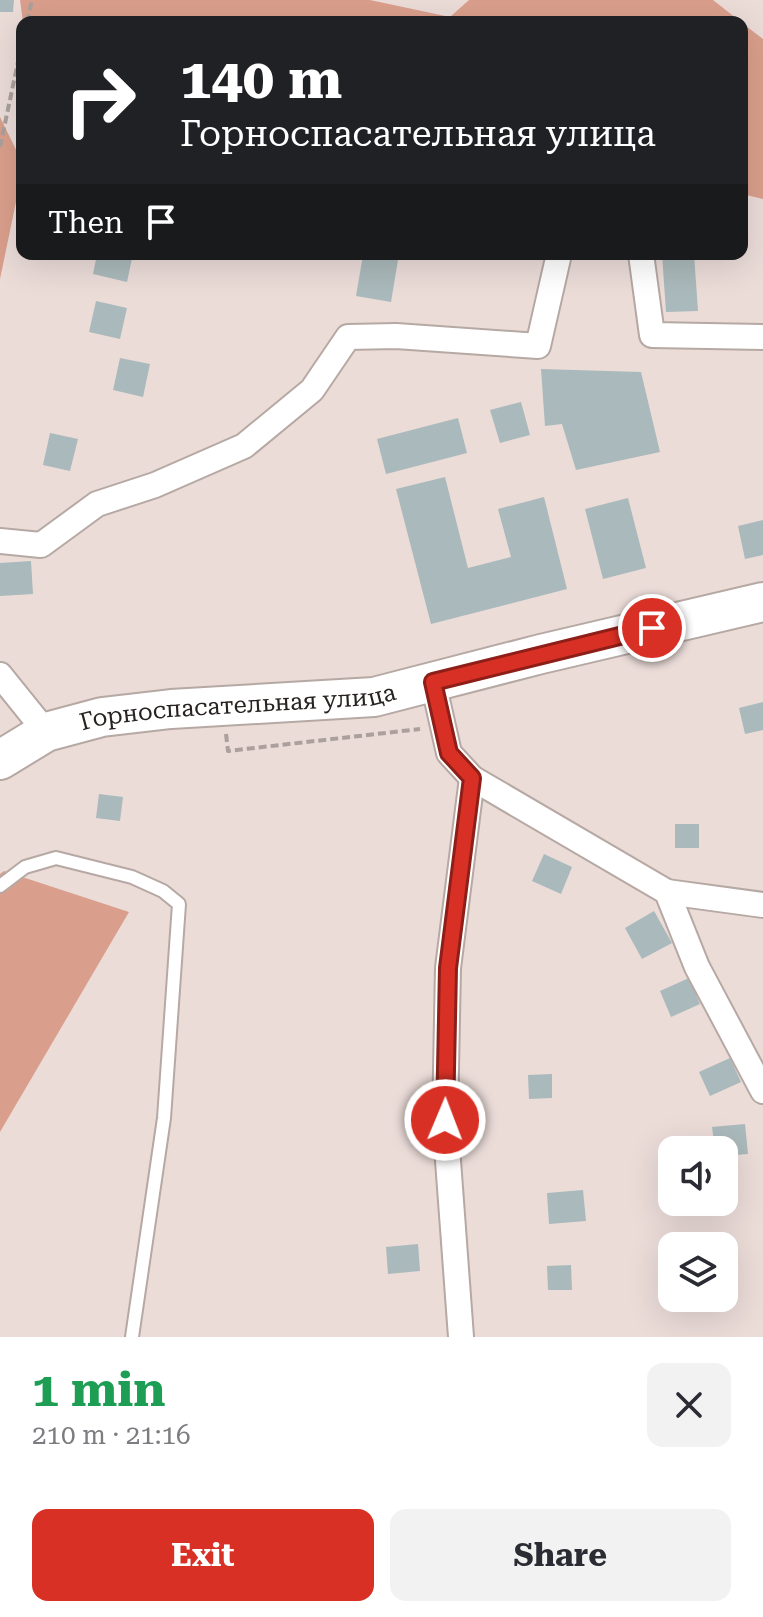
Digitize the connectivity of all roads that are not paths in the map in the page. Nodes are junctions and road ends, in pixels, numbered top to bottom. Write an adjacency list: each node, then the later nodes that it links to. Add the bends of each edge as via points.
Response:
1 (558, 260): 4 (street, via 538,346 348,337 312,390 244,446 97,504 41,545)
2 (642, 260): 3 (street, via 652,335)
3 (763, 337)
4 (0, 541)
5 (763, 602): 7 (main road, Горноспасательная улица)
6 (0, 675): 8 (street)
7 (433, 682): 8 (main road, Горноспасательная улица, via 374,697 102,717); 10 (street, via 449,753)
8 (46, 732): 9 (main road, Горноспасательная улица)
9 (0, 760)
10 (472, 778): 12 (street); 16 (street, via 448,968 445,1120)
11 (0, 886): 15 (lane, via 25,867 56,858 132,877 179,904 164,1118)
12 (667, 892): 13 (street); 14 (street, via 697,967)
13 (763, 905)
14 (763, 1091)
15 (132, 1337)
16 (461, 1337)

